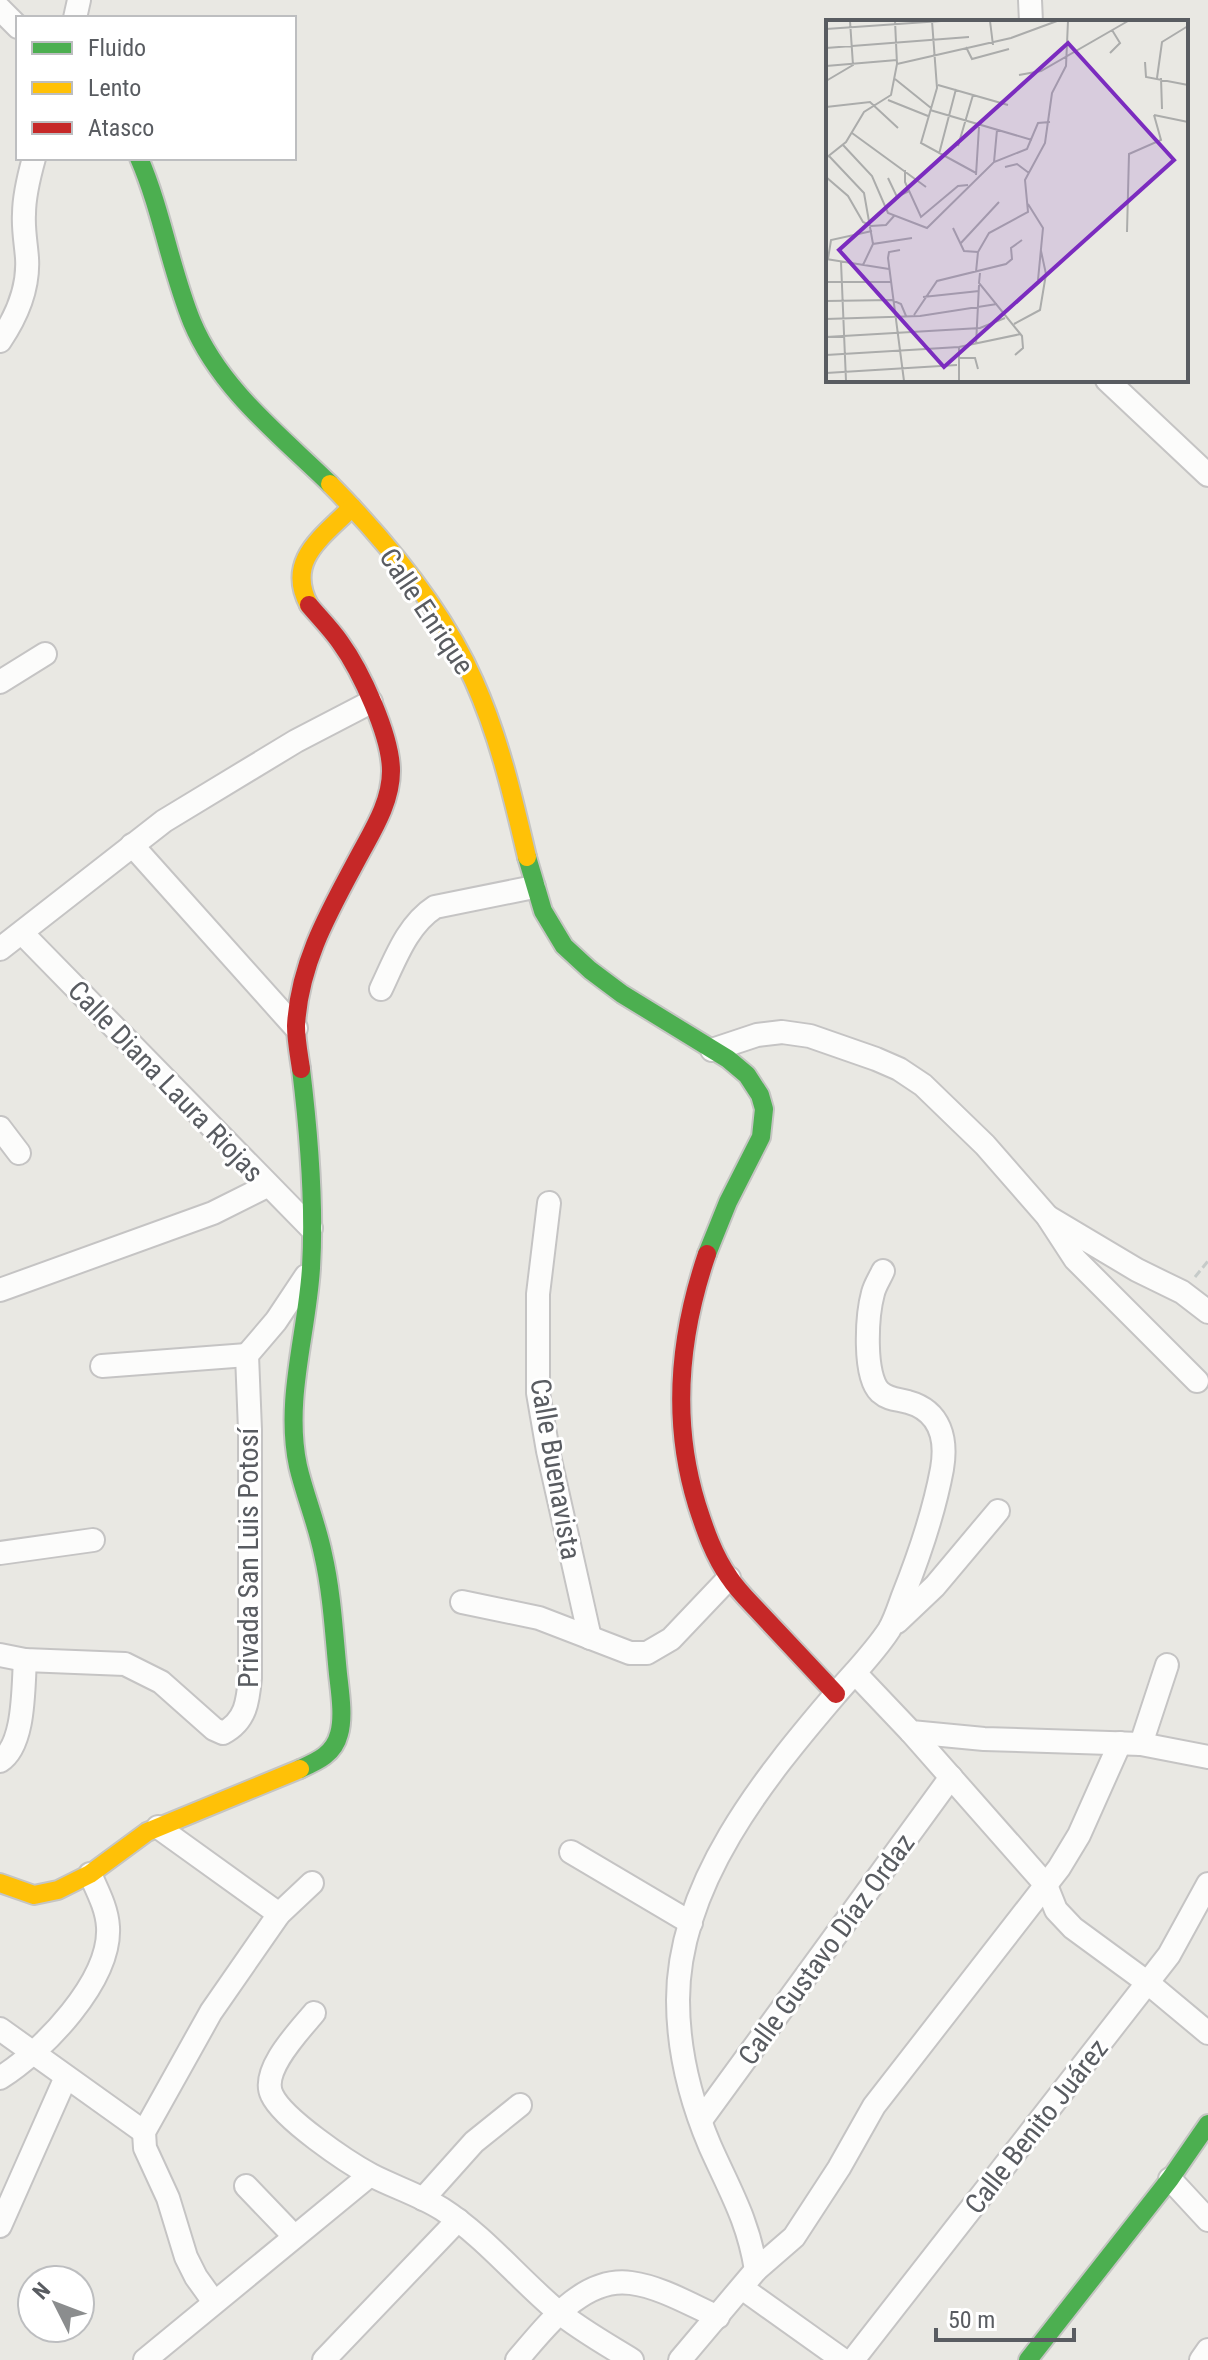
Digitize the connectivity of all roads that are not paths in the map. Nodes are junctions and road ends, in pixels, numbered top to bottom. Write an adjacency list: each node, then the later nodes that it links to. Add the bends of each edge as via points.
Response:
1 (1030, 0): 3 (street)
2 (0, 9): 4 (street)
3 (1031, 20)
4 (16, 25)
5 (34, 160): 7 (street, via 23,218 27,279)
6 (140, 160): 10 (street, Calle Enrique, via 204,347 245,401)
7 (0, 341)
8 (1109, 382): 9 (street)
9 (1208, 475)
10 (352, 507): 13 (street, via 311,550 299,577 307,602 341,643); 15 (street, Calle Enrique, via 432,609 473,678 499,750)
11 (45, 654): 12 (street)
12 (0, 682)
13 (371, 702): 14 (street, via 202,796); 19 (street, via 390,754 388,796 310,956)
14 (132, 845): 16 (street); 19 (street)
15 (534, 887): 18 (street, via 435,907 416,923); 20 (street, Calle Enrique, via 551,927 579,960)
16 (22, 933): 17 (street); 23 (street, Calle Diana Laura Riojas)
17 (0, 949)
18 (381, 989)
19 (296, 1028): 26 (street, via 310,1144)
20 (712, 1050): 25 (street, via 782,1032 850,1048 899,1069 943,1102); 37 (street, Calle Enrique, via 747,1077 764,1111 760,1142 713,1235 696,1286 680,1380 685,1467 711,1545)
21 (0, 1128): 22 (street)
22 (19, 1153)
23 (267, 1186): 26 (street, Calle Diana Laura Riojas); 29 (street, via 213,1213)
24 (549, 1203): 40 (street, Calle Buenavista, via 538,1294 538,1393)
25 (1047, 1216): 30 (street); 33 (street, via 1075,1259)
26 (311, 1228): 27 (street)
27 (311, 1268): 31 (street); 51 (street, via 294,1406 298,1465 323,1551 339,1666 340,1733 321,1760)
28 (883, 1271): 39 (street, via 869,1325 875,1385 889,1398 918,1405 944,1438 938,1487 915,1567)
29 (0, 1290)
30 (1208, 1312)
31 (247, 1355): 32 (street); 42 (street, Privada San Luis Potosí, via 251,1646 249,1696 241,1719 223,1733 214,1729 161,1682 125,1664)
32 (102, 1366)
33 (1197, 1381)
34 (998, 1511): 39 (street, via 935,1586)
35 (93, 1540): 36 (street)
36 (0, 1553)
37 (729, 1578): 40 (street, via 659,1648 630,1653); 45 (street, Calle Enrique)
38 (462, 1602): 40 (street, via 539,1618)
39 (890, 1628): 44 (street)
40 (590, 1638)
41 (0, 1655): 42 (street, Privada San Luis Potosí)
42 (25, 1660): 49 (street, via 15,1743)
43 (1167, 1665): 47 (street)
44 (855, 1673): 45 (street); 46 (street)
45 (836, 1694): 59 (street, via 740,1817)
46 (911, 1732): 47 (street); 50 (street)
47 (1130, 1744): 48 (street); 57 (street)
48 (1208, 1757)
49 (0, 1761)
50 (951, 1777): 57 (street); 68 (street, Calle Gustavo Díaz Ordaz)
51 (158, 1827): 53 (street); 58 (street)
52 (571, 1852): 59 (street)
53 (90, 1874): 54 (street, via 34,1895); 64 (street, via 108,1926 101,1964)
54 (0, 1883)
55 (312, 1883): 58 (street)
56 (1208, 1884): 60 (street, Calle Benito Juárez)
57 (1046, 1885): 60 (street, via 1056,1910 1073,1928); 79 (street, via 874,2106 794,2237)
58 (279, 1914): 70 (street, via 211,2012)
59 (691, 1923): 68 (street, via 678,1996 679,2034)
60 (1148, 1983): 63 (street); 91 (street, Calle Benito Juárez)
61 (314, 2013): 71 (street, via 272,2071 271,2095 298,2124)
62 (0, 2029): 64 (street)
63 (1208, 2033)
64 (35, 2054): 65 (street); 66 (street)
65 (66, 2077): 70 (street); 77 (street)
66 (0, 2078)
67 (520, 2105): 74 (street, via 474,2142)
68 (701, 2120): 79 (street, via 751,2237)
69 (1208, 2124): 72 (street)
70 (144, 2132): 81 (street, via 145,2148 168,2198 182,2247)
71 (370, 2175): 74 (street); 78 (street)
72 (1170, 2179): 76 (street); 92 (street)
73 (246, 2186): 78 (street)
74 (423, 2199): 75 (street)
75 (458, 2220): 82 (street); 86 (street)
76 (1208, 2220)
77 (0, 2226)
78 (294, 2236): 81 (street)
79 (756, 2270): 80 (street)
80 (742, 2288): 83 (street); 90 (street)
81 (214, 2302): 85 (street)
82 (559, 2312): 83 (street, via 593,2290 629,2282); 87 (street); 88 (street)
83 (718, 2317): 89 (street)
84 (1208, 2350): 93 (street)
85 (145, 2360)
86 (324, 2360)
87 (517, 2360)
88 (632, 2360)
89 (680, 2360)
90 (843, 2360)
91 (853, 2360)
92 (1028, 2360)
93 (1201, 2360)

